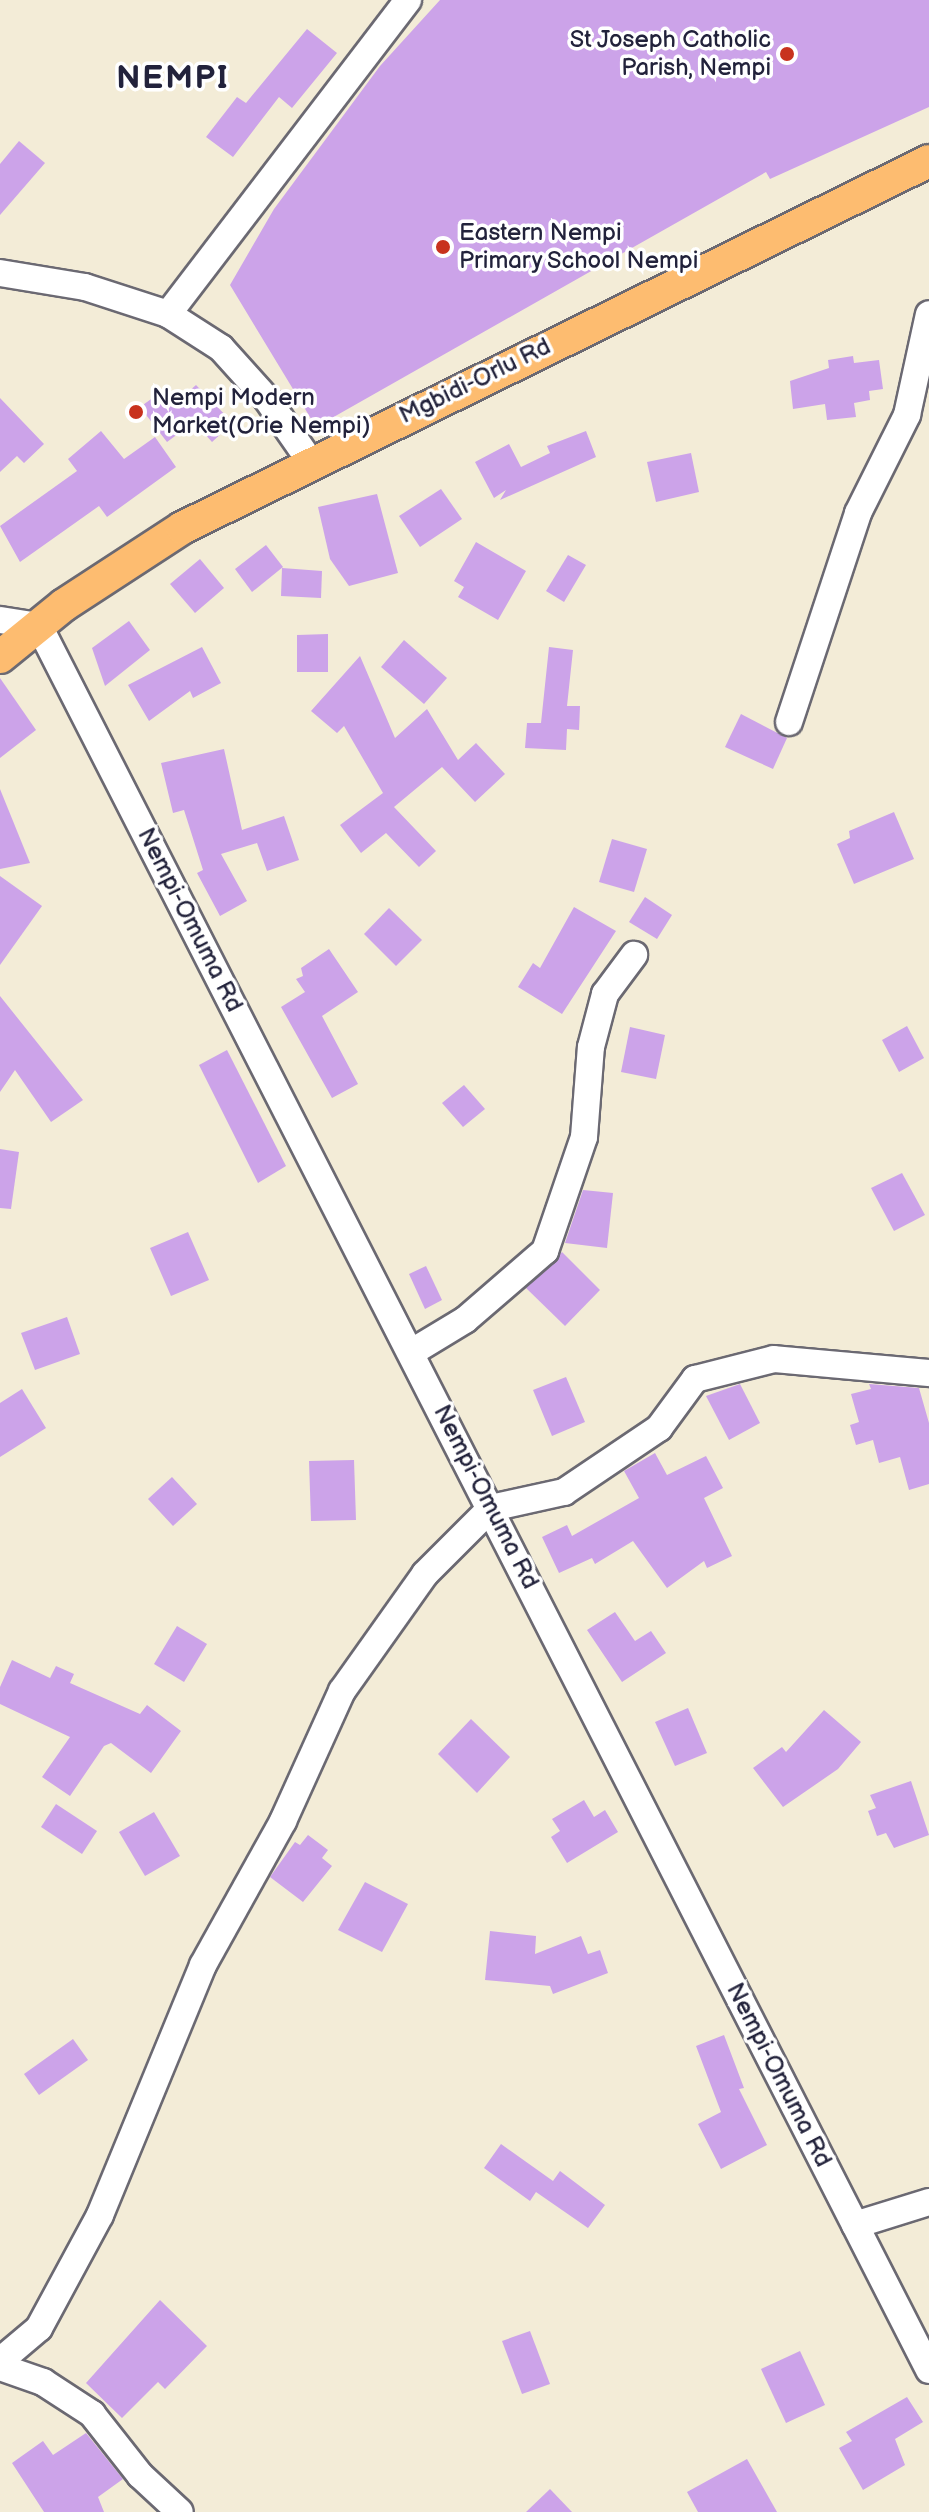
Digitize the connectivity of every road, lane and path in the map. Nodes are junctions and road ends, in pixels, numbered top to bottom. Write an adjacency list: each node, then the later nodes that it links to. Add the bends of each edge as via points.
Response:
1 (408, 0): 4 (street)
2 (929, 161): 6 (main road, Mgbidi-Orlu Rd)
3 (0, 273): 4 (street, via 85,287)
4 (168, 314): 6 (street, via 221,348 267,399)
5 (929, 314): 10 (street, via 907,415 858,513)
6 (310, 461): 8 (main road, Mgbidi-Orlu Rd, via 182,528)
7 (0, 620): 8 (street)
8 (39, 626): 9 (main road, Mgbidi-Orlu Rd); 12 (street, Nempi-Omuma Rd)
9 (0, 657)
10 (789, 722)
11 (634, 955): 12 (street, via 605,994 591,1047 584,1137 545,1251 465,1320)
12 (412, 1352): 14 (street, Nempi-Omuma Rd)
13 (929, 1373): 14 (street, via 774,1359 695,1379 659,1428 564,1492)
14 (491, 1508): 16 (street, Nempi-Omuma Rd); 17 (street, via 425,1574 342,1691 283,1821 203,1965 100,2215 39,2328)
15 (929, 2202): 16 (street)
16 (855, 2225): 18 (street, Nempi-Omuma Rd)
17 (0, 2364): 19 (street, via 43,2382 92,2414 140,2475)
18 (929, 2370)
19 (180, 2512)

